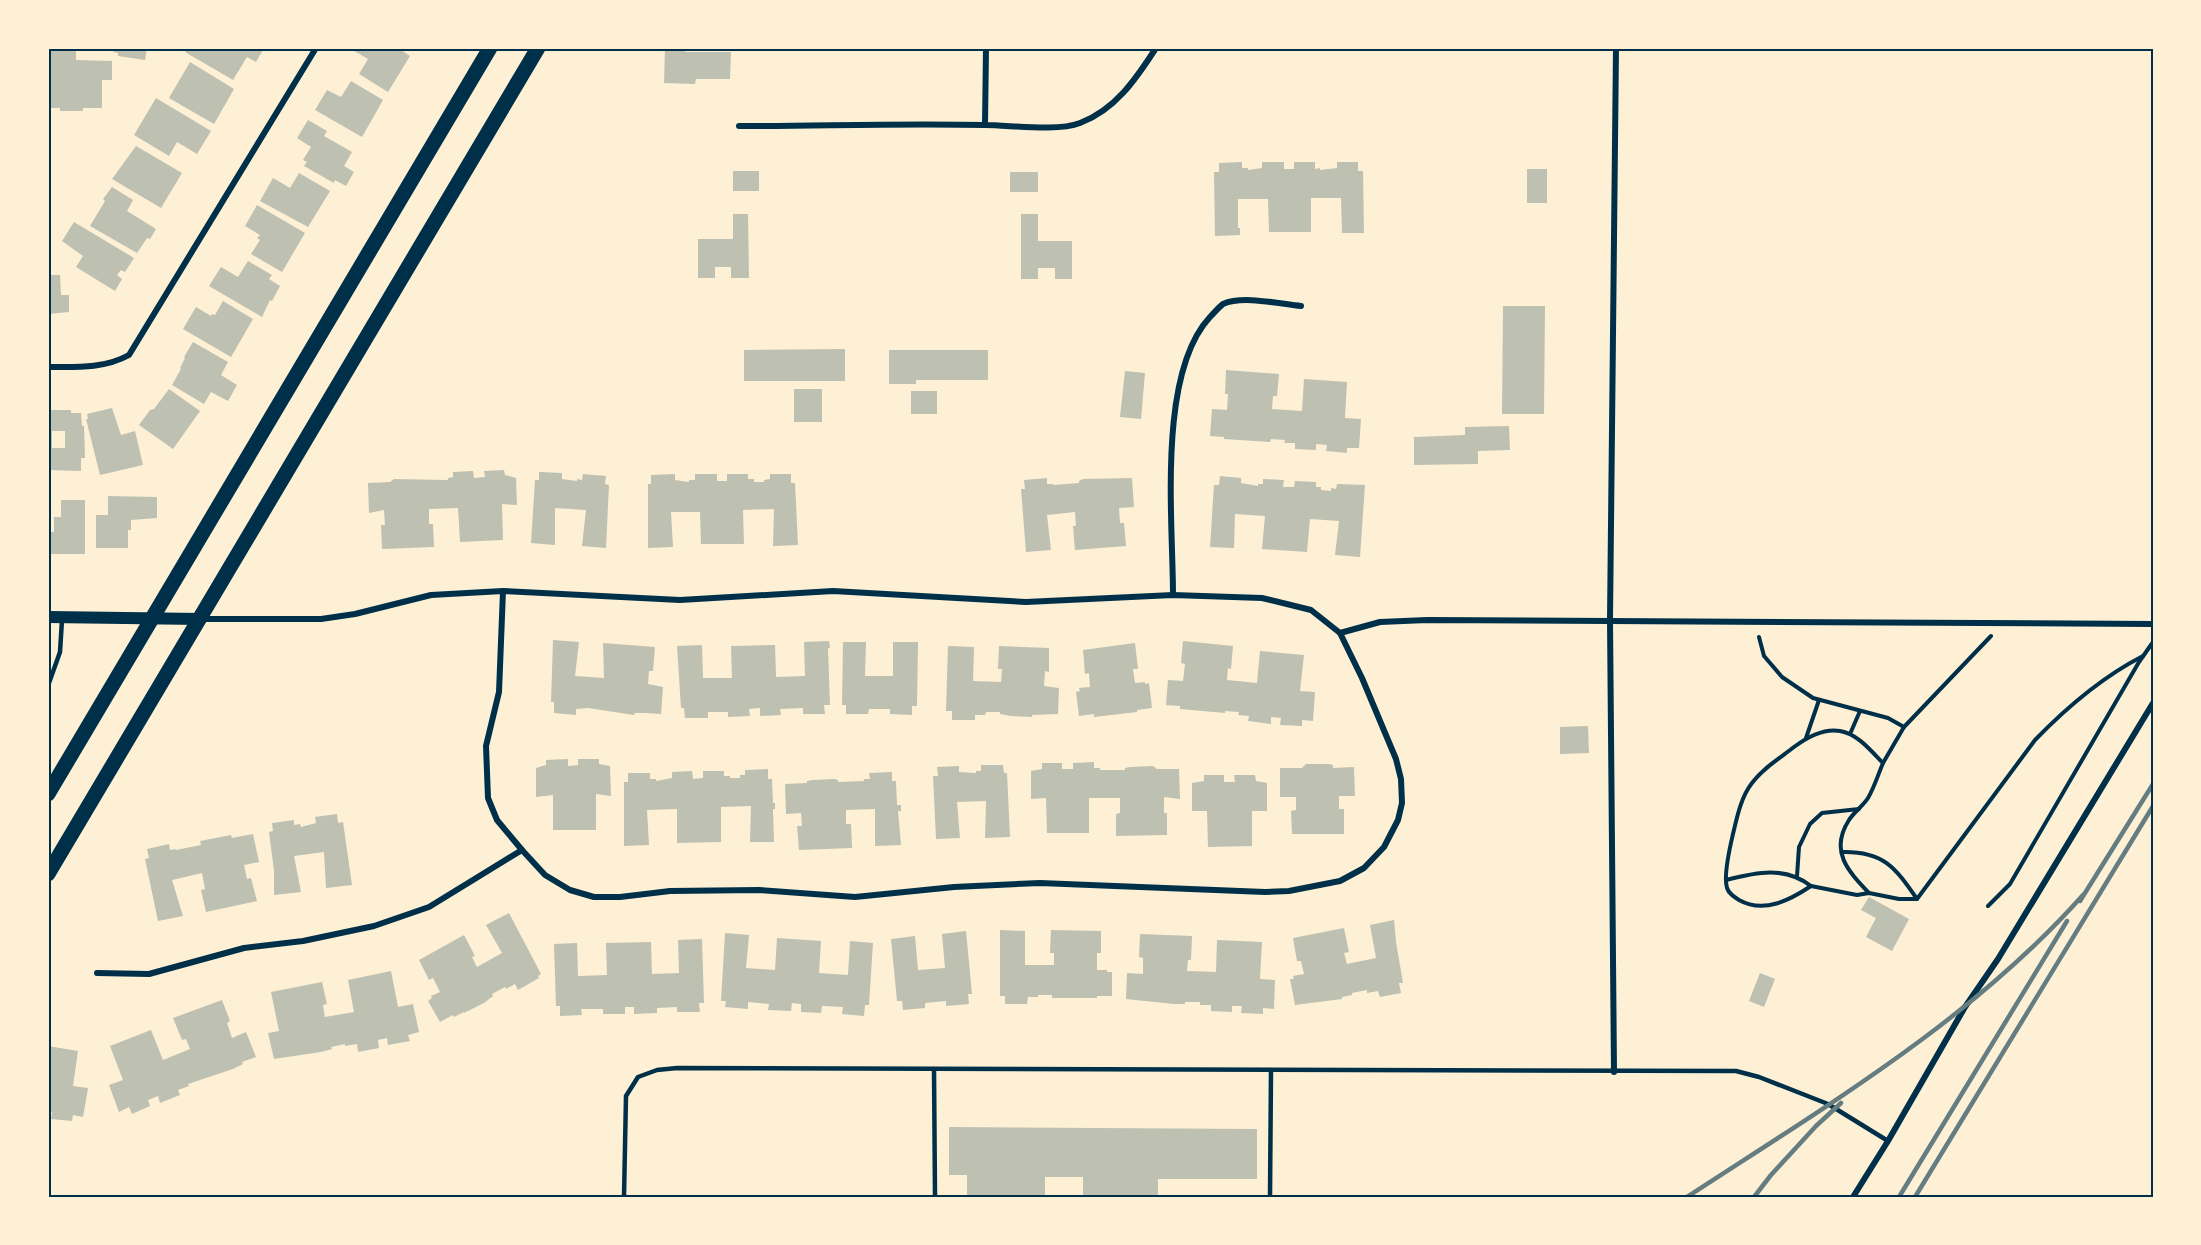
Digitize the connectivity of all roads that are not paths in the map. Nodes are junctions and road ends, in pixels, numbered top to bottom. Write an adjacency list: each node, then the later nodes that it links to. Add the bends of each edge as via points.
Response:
1 (316, 48): 10 (street, via 129,355 91,366)
2 (490, 48): 15 (main road)
3 (538, 48): 16 (main road)
4 (986, 48): 7 (street)
5 (1156, 48): 7 (street, via 1128,88 1103,113 1077,125)
6 (1616, 48): 17 (street)
7 (985, 125): 8 (street)
8 (739, 126)
9 (1301, 306): 12 (street, via 1244,300 1222,305 1197,337 1183,369 1173,423)
10 (48, 367)
11 (503, 591): 12 (street, via 680,600 833,591 1026,602); 16 (street, via 430,595 321,619); 23 (street, via 499,692 486,746 488,798 497,820)
12 (1173, 595): 19 (street, via 1262,598 1311,610)
13 (48, 617): 14 (main road)
14 (62, 617): 15 (main road); 20 (lane, via 60,652)
15 (152, 618): 16 (main road); 22 (main road)
16 (201, 619): 24 (main road)
17 (1610, 620): 18 (street); 19 (street, via 1380,621); 28 (street)
18 (2153, 624)
19 (1340, 633): 23 (street, via 1396,759 1402,803 1384,847 1364,868 1340,881 1265,892 1040,883 855,897 759,890 594,897 570,890 544,875)
20 (49, 683)
21 (2153, 703): 29 (street, via 1965,1007)
22 (48, 794)
23 (522, 850): 25 (street, via 429,907 374,926 244,948 149,974)
24 (48, 874)
25 (97, 973)
26 (934, 1069): 27 (lane); 30 (lane, via 677,1068 638,1077 626,1096); 31 (lane)
27 (1270, 1070): 28 (lane); 32 (lane)
28 (1614, 1072): 29 (lane, via 1736,1071 1828,1104)
29 (1888, 1141): 33 (street)
30 (624, 1197)
31 (934, 1197)
32 (1270, 1197)
33 (1853, 1197)

